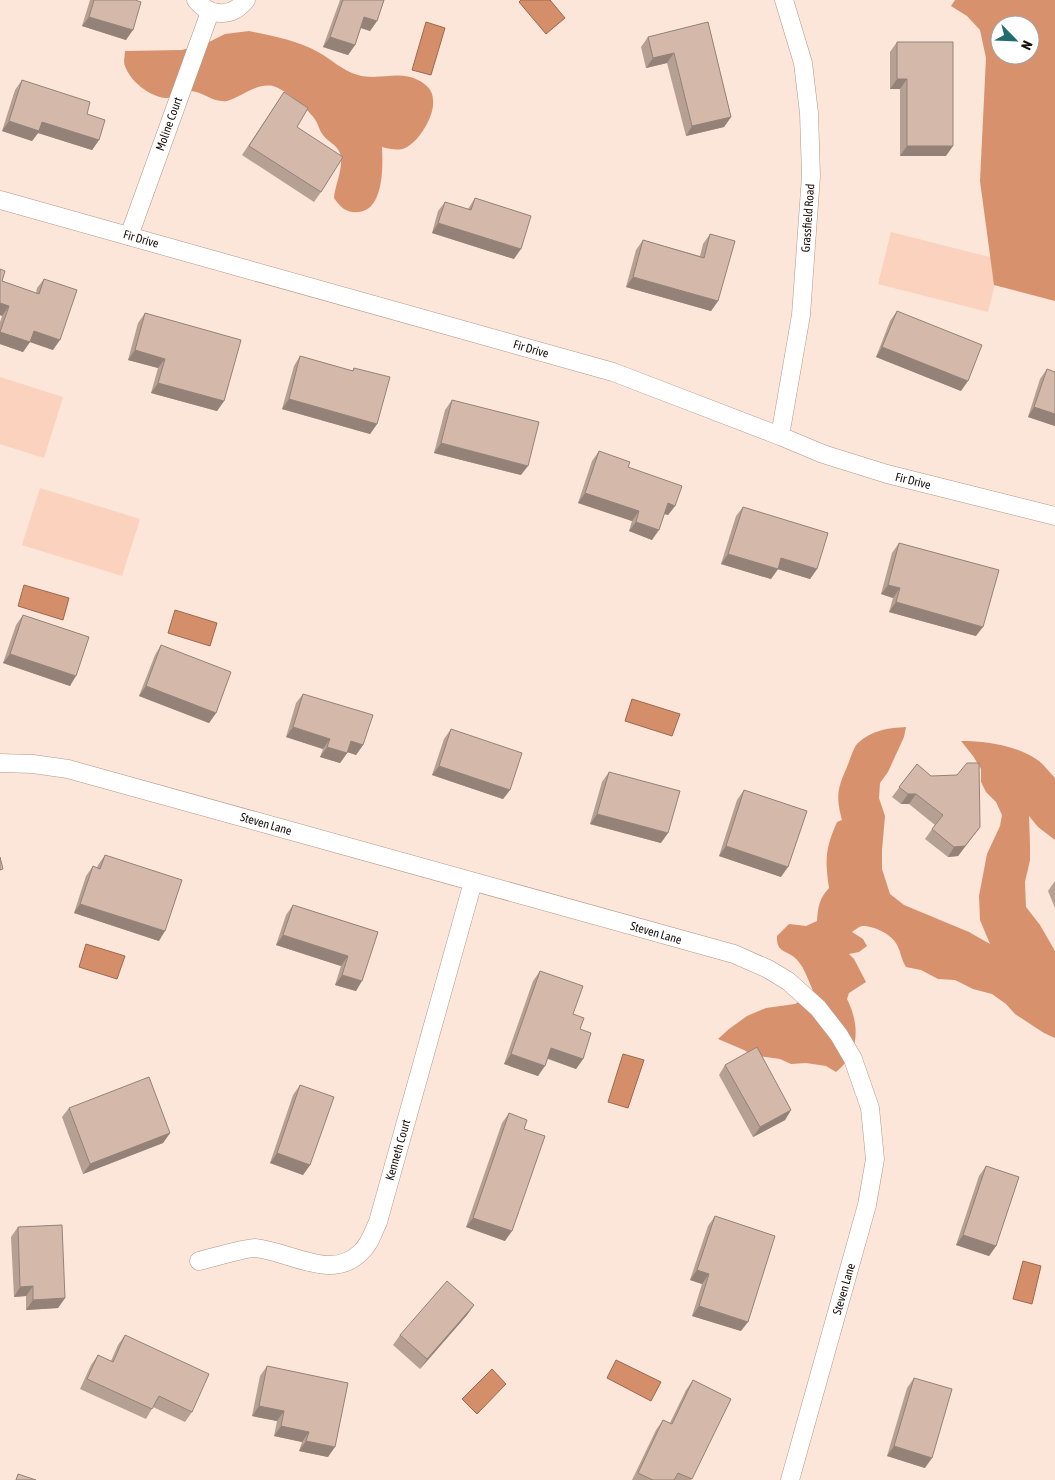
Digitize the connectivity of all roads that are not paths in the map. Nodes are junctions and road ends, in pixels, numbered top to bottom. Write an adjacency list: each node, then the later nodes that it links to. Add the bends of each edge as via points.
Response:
1 (196, 0): 4 (street)
2 (246, 0): 4 (street, via 229,13)
3 (784, 0): 7 (street, Grassfield Road, via 803,63 811,176 801,315)
4 (210, 12): 6 (street, Moline Court)
5 (0, 200): 6 (street, Fir Drive)
6 (129, 236): 7 (street, Fir Drive, via 613,372)
7 (780, 436): 8 (street, Fir Drive, via 822,454 887,474)
8 (1055, 516)
9 (0, 763): 10 (street, Steven Lane, via 68,769)
10 (473, 882): 11 (street, Kenneth Court, via 378,1222 368,1244 345,1263 326,1266 254,1248); 12 (street, Steven Lane, via 734,954 768,969 788,981 818,1008 853,1060 870,1108 875,1159 868,1205)
11 (199, 1261)
12 (790, 1480)

